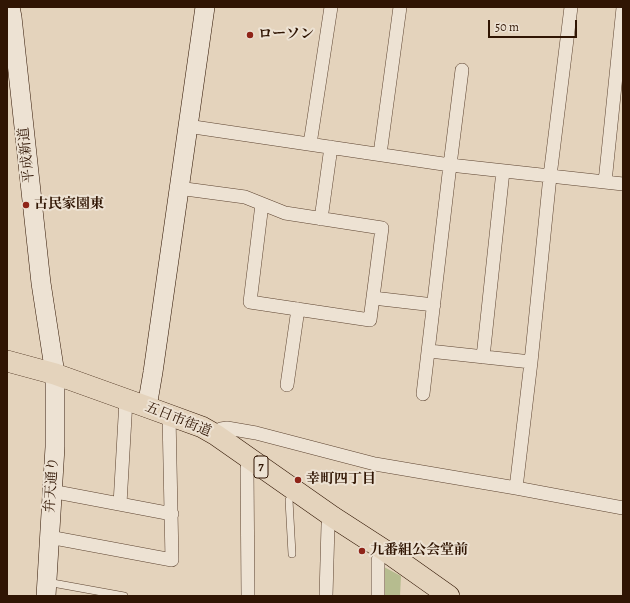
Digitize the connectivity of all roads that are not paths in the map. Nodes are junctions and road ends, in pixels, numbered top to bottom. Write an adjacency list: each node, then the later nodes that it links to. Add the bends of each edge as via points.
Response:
1 (10, 7): 27 (street, 平成新道, via 41,282)
2 (204, 7): 8 (street)
3 (331, 7): 9 (street)
4 (400, 7): 11 (street)
5 (570, 7): 14 (street)
6 (623, 8): 15 (street)
7 (462, 70): 12 (street)
8 (187, 126): 9 (street); 17 (street)
9 (310, 144): 10 (street)
10 (331, 147): 11 (street); 19 (street)
11 (380, 154): 12 (street)
12 (450, 165): 13 (street); 21 (street)
13 (503, 171): 14 (street); 24 (street)
14 (550, 176): 15 (street); 26 (street)
15 (605, 182): 16 (street)
16 (623, 184)
17 (178, 188): 18 (street, via 245,197); 31 (street)
18 (262, 204): 19 (street, via 284,213); 22 (street, via 250,302)
19 (321, 219): 20 (street, via 382,228)
20 (373, 298): 21 (street); 22 (street, via 370,320)
21 (434, 305): 23 (street)
22 (298, 309): 28 (street)
23 (429, 351): 24 (street); 29 (street)
24 (483, 357): 26 (street)
25 (7, 361): 27 (main road, 五日市街道 / 7)
26 (531, 362): 35 (street)
27 (55, 374): 30 (main road, 五日市街道 / 7); 37 (street, 弁天通り, via 55,447)
28 (287, 385)
29 (423, 394)
30 (126, 400): 31 (main road, 五日市街道 / 7); 38 (street)
31 (147, 406): 32 (main road, 五日市街道 / 7)
32 (169, 415): 33 (main road, 五日市街道 / 7); 40 (street)
33 (216, 435): 34 (main road, 五日市街道 / 7); 35 (street, via 221,428 256,432 375,464)
34 (253, 461): 36 (main road, 五日市街道 / 7); 47 (street, via 247,468)
35 (516, 488): 39 (street)
36 (296, 491): 41 (main road, 五日市街道 / 7); 44 (lane, via 289,500)
37 (51, 492): 38 (street); 42 (street, 弁天通り)
38 (120, 504): 40 (street)
39 (623, 508)
40 (172, 514): 42 (street, via 172,560)
41 (333, 517): 43 (main road, 五日市街道 / 7); 48 (street, via 328,525)
42 (49, 537): 45 (street, 弁天通り)
43 (384, 550): 49 (street, via 378,560); 50 (main road, 五日市街道 / 7)
44 (292, 554)
45 (46, 589): 46 (lane)
46 (124, 596)
47 (248, 596)
48 (326, 596)
49 (378, 596)
50 (449, 596)

